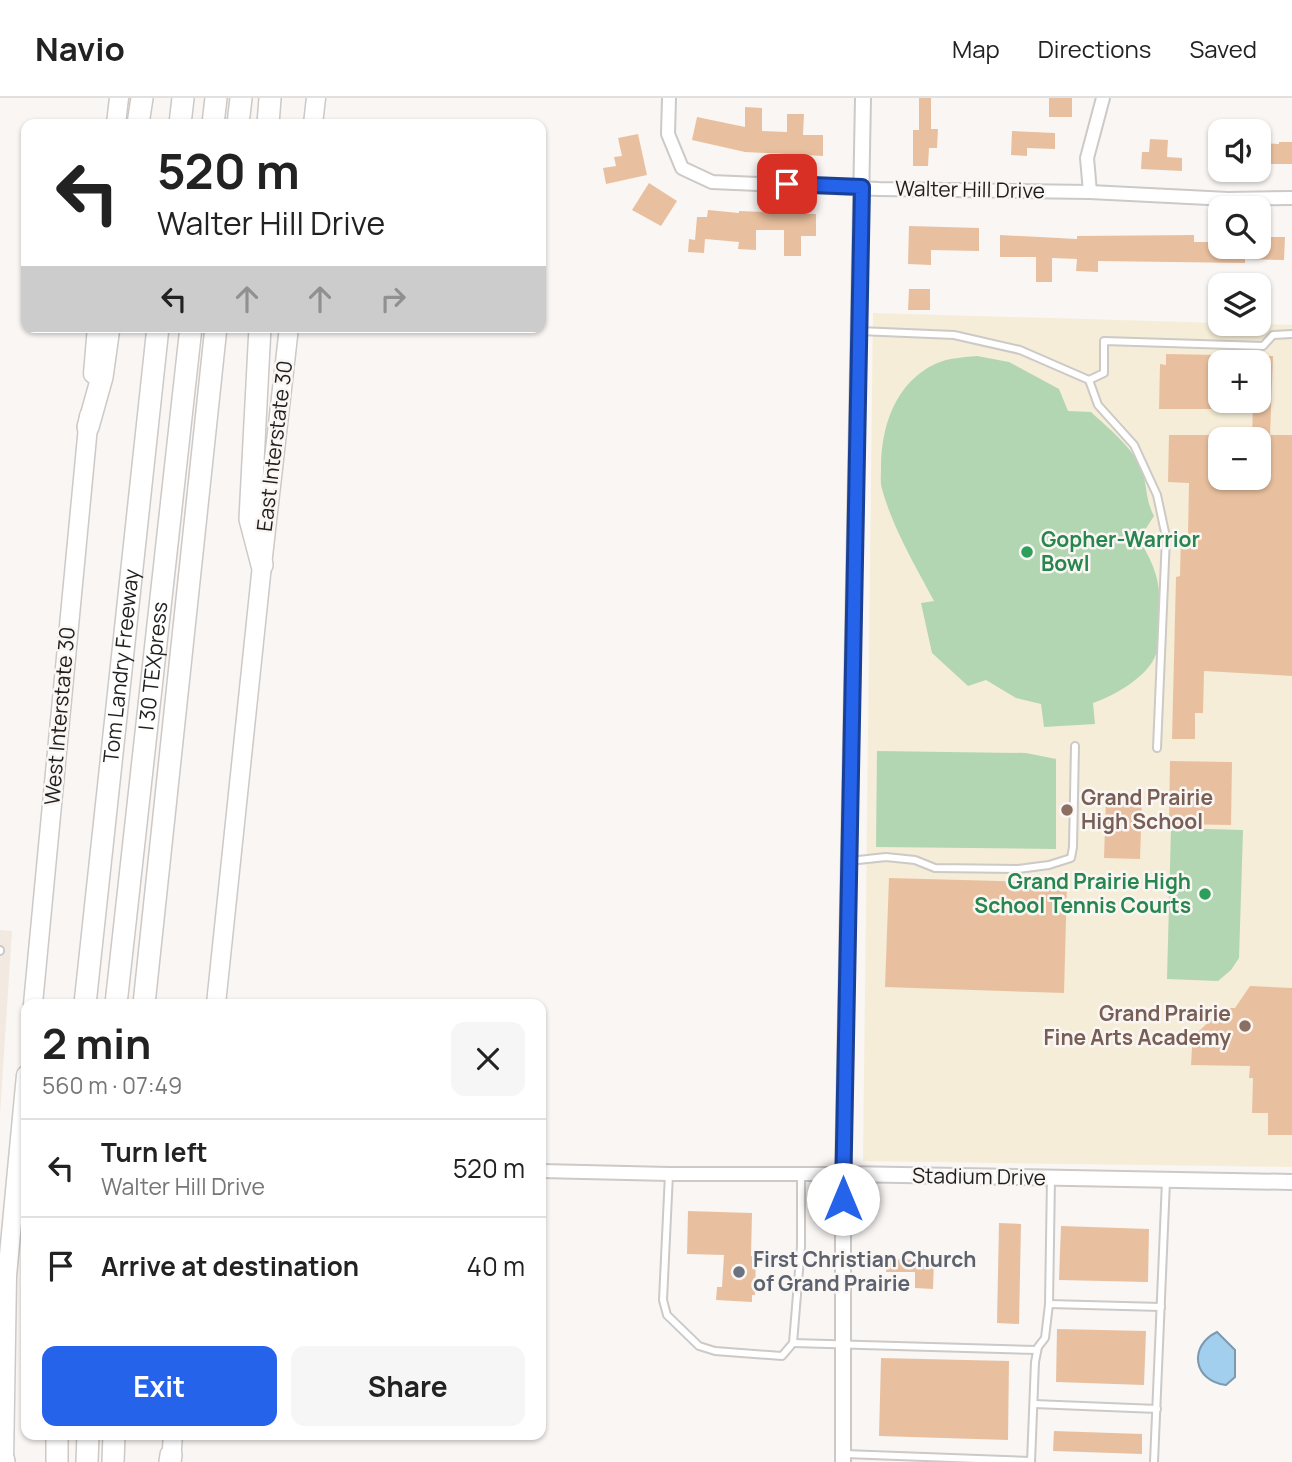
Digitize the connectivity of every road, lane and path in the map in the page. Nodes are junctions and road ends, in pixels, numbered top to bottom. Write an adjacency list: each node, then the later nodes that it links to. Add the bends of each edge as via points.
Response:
1 (119, 98): 11 (main road)
2 (142, 98): 12 (highway)
3 (183, 98): 13 (highway)
4 (216, 98): 14 (highway)
5 (241, 98): 15 (highway)
6 (270, 98): 16 (highway)
7 (316, 98): 17 (main road)
8 (669, 98): 18 (street, Walter Hill Drive, via 668,134 682,168 712,181)
9 (863, 98): 18 (street)
10 (1104, 98): 19 (street, via 1087,158)
11 (117, 119)
12 (139, 119)
13 (181, 119)
14 (214, 119)
15 (239, 119)
16 (268, 119)
17 (314, 119)
18 (862, 187): 19 (street, Walter Hill Drive); 21 (street)
19 (1090, 192): 20 (street, Walter Hill Drive)
20 (1292, 198)
21 (859, 331): 30 (lane, via 954,335 1020,350); 35 (street)
22 (96, 333): 31 (main road)
23 (108, 333): 31 (highway)
24 (157, 333): 37 (highway, Tom Landry Freeway)
25 (190, 333): 38 (highway, I 30 TEXpress)
26 (215, 333): 39 (highway)
27 (260, 333): 32 (highway, via 250,519)
28 (288, 333): 32 (main road, East Interstate 30)
29 (1292, 334): 30 (lane, via 1273,335 1263,346 1104,341 1104,373)
30 (1089, 380): 34 (lane, via 1098,405 1134,445 1157,495 1166,537)
31 (88, 428): 36 (main road, West Interstate 30)
32 (262, 565): 40 (main road)
33 (1075, 746): 35 (lane, via 1071,858 1018,869 935,868 886,857)
34 (1157, 748)
35 (849, 861): 45 (street)
36 (33, 999)
37 (86, 999)
38 (117, 999)
39 (145, 999)
40 (217, 999)
41 (21, 1121): 49 (main road)
42 (546, 1171): 43 (street, Stadium Drive)
43 (669, 1174): 44 (street, Stadium Drive); 52 (lane, via 663,1300 667,1315 699,1346 715,1351 782,1356)
44 (801, 1174): 45 (street, Stadium Drive); 52 (lane)
45 (843, 1174): 46 (street, Stadium Drive); 53 (street)
46 (1051, 1178): 47 (street, Stadium Drive); 50 (lane)
47 (1166, 1180): 48 (street, Stadium Drive); 51 (lane)
48 (1292, 1182)
49 (4, 1276): 61 (main road)
50 (1049, 1304): 51 (lane); 54 (lane, via 1045,1338)
51 (1161, 1307): 56 (lane)
52 (793, 1343): 53 (lane)
53 (843, 1343): 54 (lane); 60 (street)
54 (1038, 1350): 55 (lane)
55 (1034, 1405): 56 (lane); 65 (lane)
56 (1157, 1409): 66 (lane)
57 (57, 1440): 62 (highway)
58 (88, 1440): 63 (highway)
59 (114, 1440): 64 (highway)
60 (843, 1458): 65 (lane)
61 (4, 1462)
62 (57, 1462)
63 (87, 1462)
64 (113, 1462)
65 (1031, 1462)
66 (1154, 1462)

